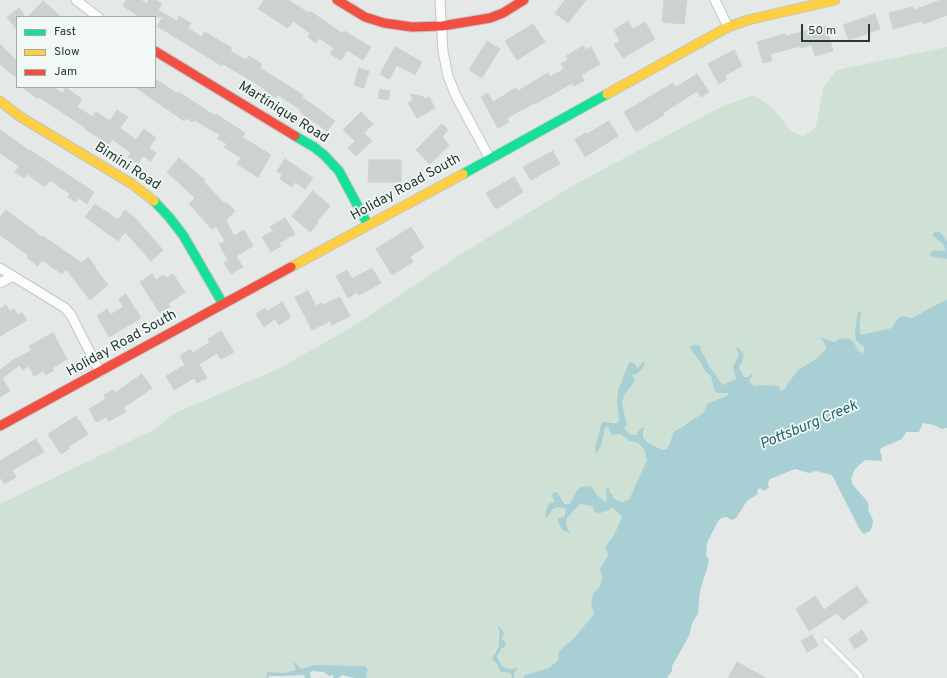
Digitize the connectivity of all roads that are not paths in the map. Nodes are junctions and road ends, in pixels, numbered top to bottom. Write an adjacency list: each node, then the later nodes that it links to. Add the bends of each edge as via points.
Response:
1 (76, 0): 7 (street)
2 (337, 0): 8 (street, via 366,17 384,23 412,27)
3 (440, 0): 8 (street)
4 (524, 0): 8 (street, via 503,14)
5 (715, 0): 9 (street)
6 (835, 0): 9 (street, Holiday Road South)
7 (97, 16)
8 (442, 26): 12 (street, via 448,76)
9 (728, 27): 12 (street, Holiday Road South)
10 (156, 52): 13 (street, Martinique Road, via 324,155 339,170)
11 (0, 101): 17 (street, Bimini Road, via 19,116 152,199 183,234)
12 (490, 159): 13 (street, Holiday Road South)
13 (368, 225): 17 (street, Holiday Road South)
14 (0, 268): 15 (street)
15 (13, 276): 16 (street); 18 (street, via 65,308)
16 (0, 283)
17 (223, 304): 18 (street, Holiday Road South)
18 (100, 372): 19 (street, Holiday Road South)
19 (0, 426)
20 (825, 640): 21 (lane)
21 (861, 678)

